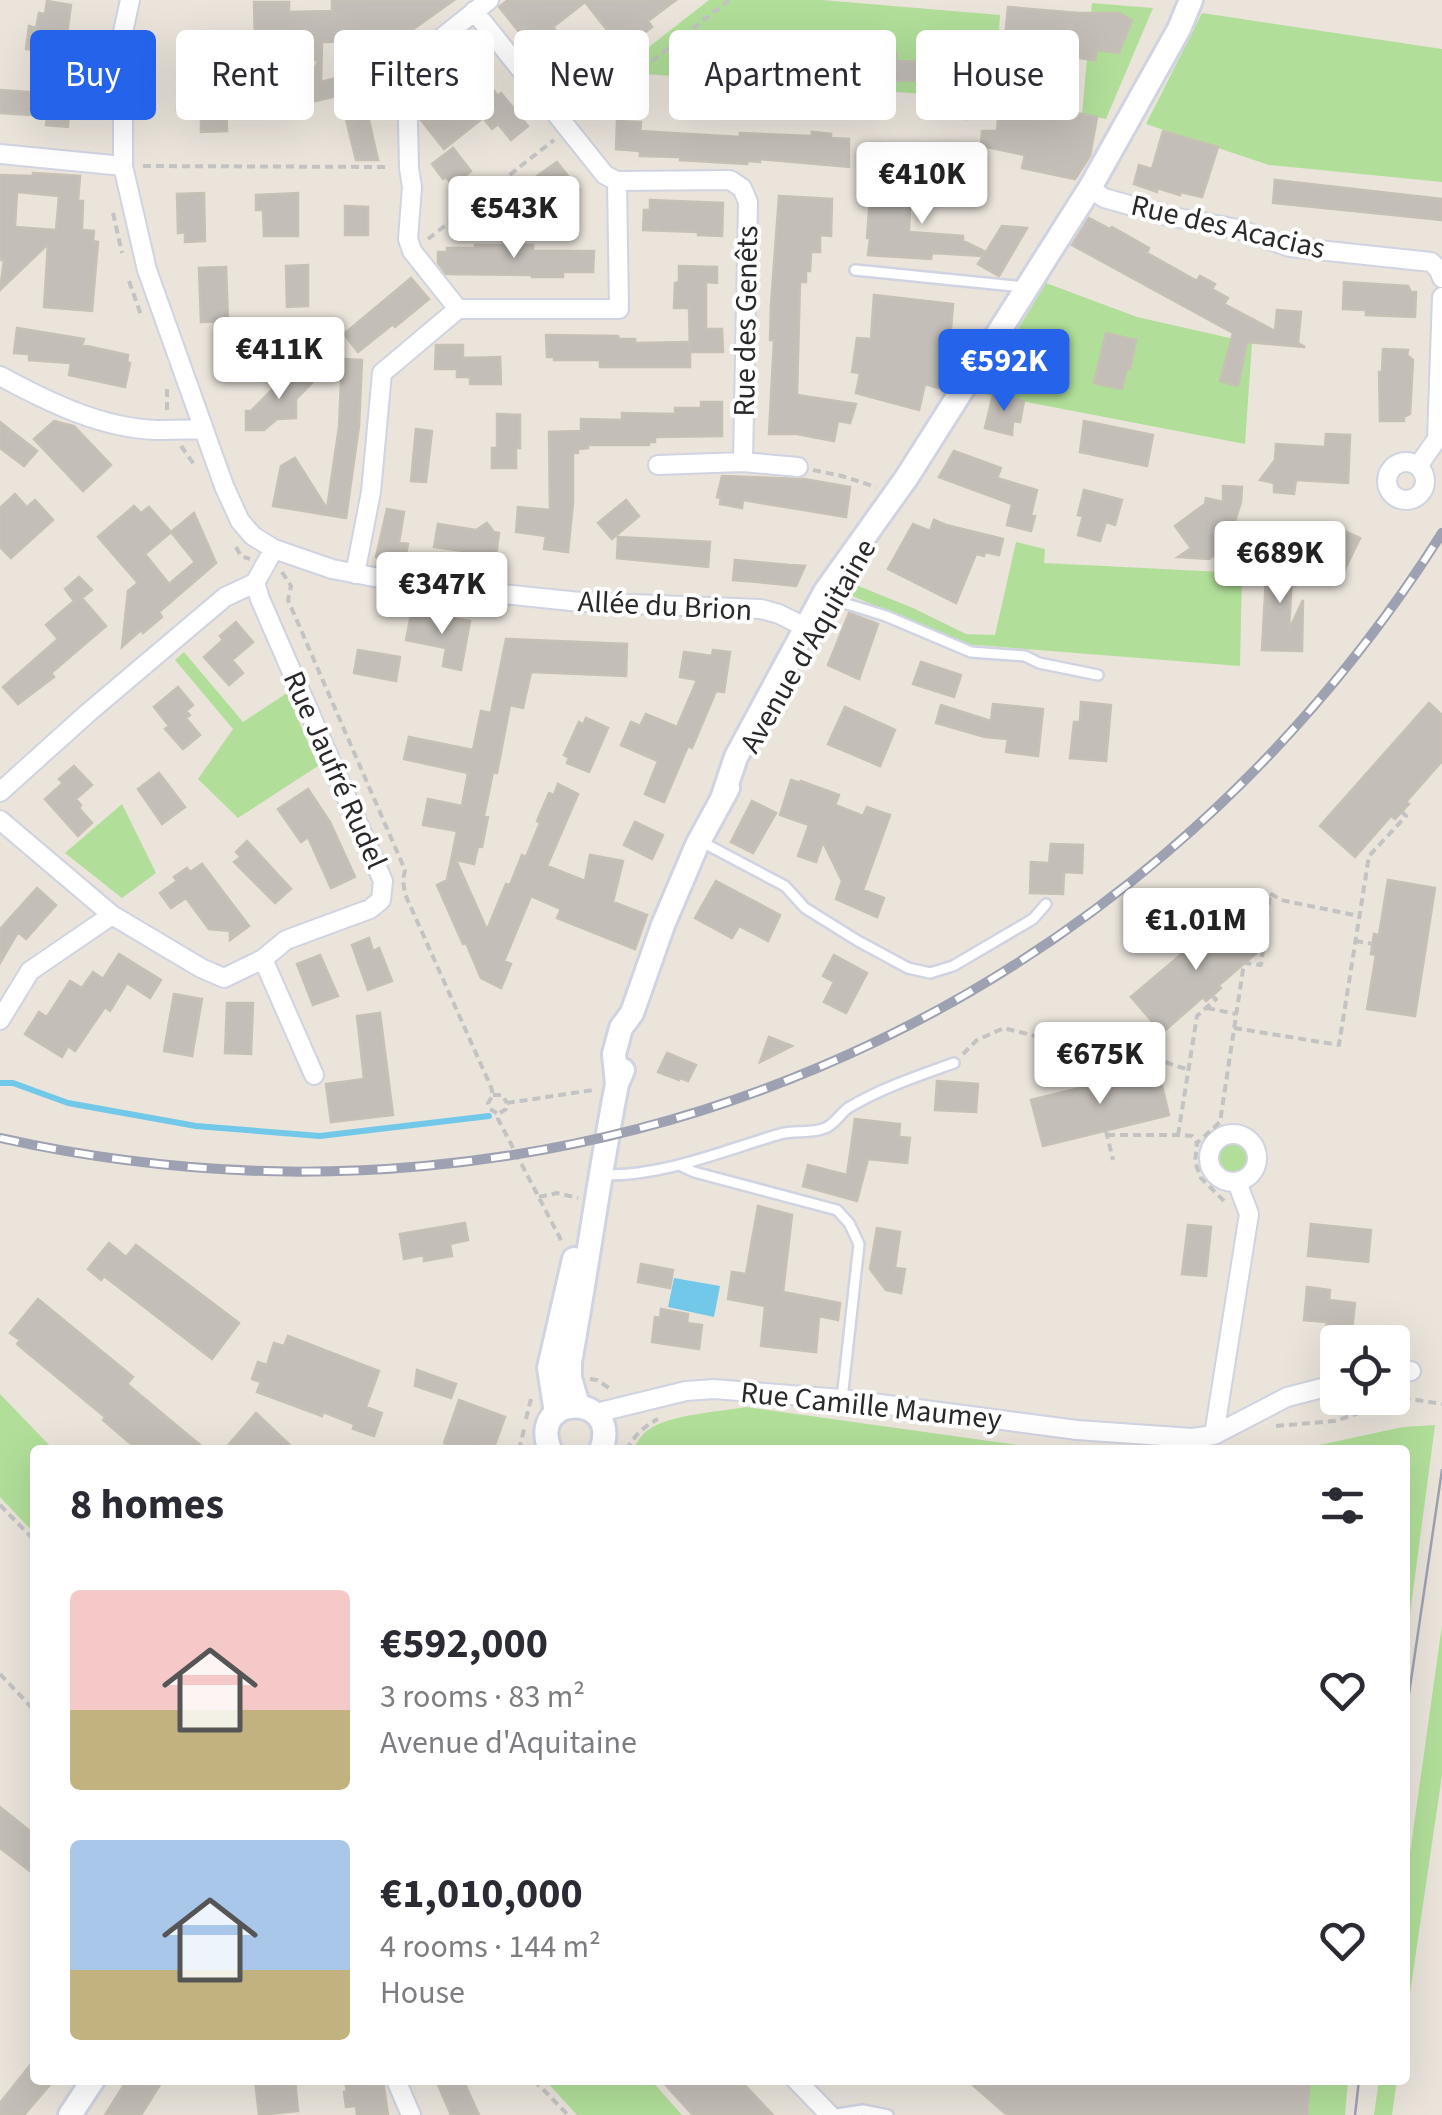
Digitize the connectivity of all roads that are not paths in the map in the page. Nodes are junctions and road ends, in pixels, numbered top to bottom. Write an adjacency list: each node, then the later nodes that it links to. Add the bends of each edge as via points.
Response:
1 (130, 0): 5 (street, Allée du Brion)
2 (1185, 0): 7 (street, Avenue d'Aquitaine)
3 (482, 6): 6 (street, via 604,174); 12 (street, via 412,63 407,76 408,240)
4 (0, 154): 5 (street)
5 (123, 166): 14 (street, Allée du Brion, via 146,270)
6 (617, 181): 12 (street, via 619,309); 15 (street, Rue des Genêts, via 730,180 742,188 748,202)
7 (1090, 188): 9 (street, Rue des Acacias, via 1104,198 1290,247 1430,262); 10 (street, Avenue d'Aquitaine)
8 (855, 270): 10 (lane)
9 (1442, 278)
10 (1026, 287): 19 (street, Avenue d'Aquitaine)
11 (1442, 297): 17 (street, via 1437,439)
12 (458, 309): 21 (street, via 382,373 372,492)
13 (0, 376): 14 (street, via 72,412 156,430)
14 (204, 430): 20 (street, Allée du Brion, via 240,521)
15 (743, 462): 16 (street); 18 (street)
16 (658, 465)
17 (1418, 466)
18 (798, 467)
19 (895, 493): 23 (street, Avenue d'Aquitaine); 24 (street, Avenue d'Aquitaine, via 832,580)
20 (274, 549): 21 (street, Allée du Brion); 22 (street)
21 (355, 574): 24 (street, Allée du Brion, via 580,602 761,610)
22 (255, 583): 26 (street, via 225,598); 31 (street, Rue Jaufré Rudel, via 383,881 381,900 370,909 286,940)
23 (834, 600): 24 (street, Avenue d'Aquitaine); 25 (lane, via 971,652 1025,656)
24 (809, 630): 28 (street, Avenue d'Aquitaine)
25 (1098, 675)
26 (0, 792)
27 (0, 820): 30 (street)
28 (699, 841): 29 (lane, via 784,886 858,942 930,973 953,966); 36 (street, Avenue d'Aquitaine, via 614,1054 617,1084)
29 (1046, 904)
30 (112, 915): 31 (street, Rue Jaufré Rudel, via 224,978); 32 (street, via 30,971)
31 (263, 958): 34 (street)
32 (0, 1020)
33 (954, 1063): 35 (lane, via 892,1085 845,1110 827,1128 784,1132)
34 (314, 1075)
35 (678, 1164): 36 (lane); 39 (lane, via 837,1210 850,1223 859,1244)
36 (600, 1175): 40 (street, Avenue d'Aquitaine, via 570,1362); 40 (street, Avenue d'Aquitaine, via 549,1368)
37 (1237, 1182): 41 (street, via 1249,1214)
38 (1320, 1389): 41 (street, Rue Camille Maumey, via 1287,1397)
39 (842, 1399): 40 (street, Rue Camille Maumey, via 686,1390); 41 (street, Rue Camille Maumey, via 1078,1430)
40 (587, 1422): 42 (street, via 548,1422)
41 (1214, 1435)
42 (548, 1445)
43 (90, 2085): 46 (street)
44 (398, 2085): 47 (street)
45 (801, 2085): 48 (street)
46 (70, 2115)
47 (411, 2115)
48 (830, 2115): 49 (lane)
49 (888, 2115)

